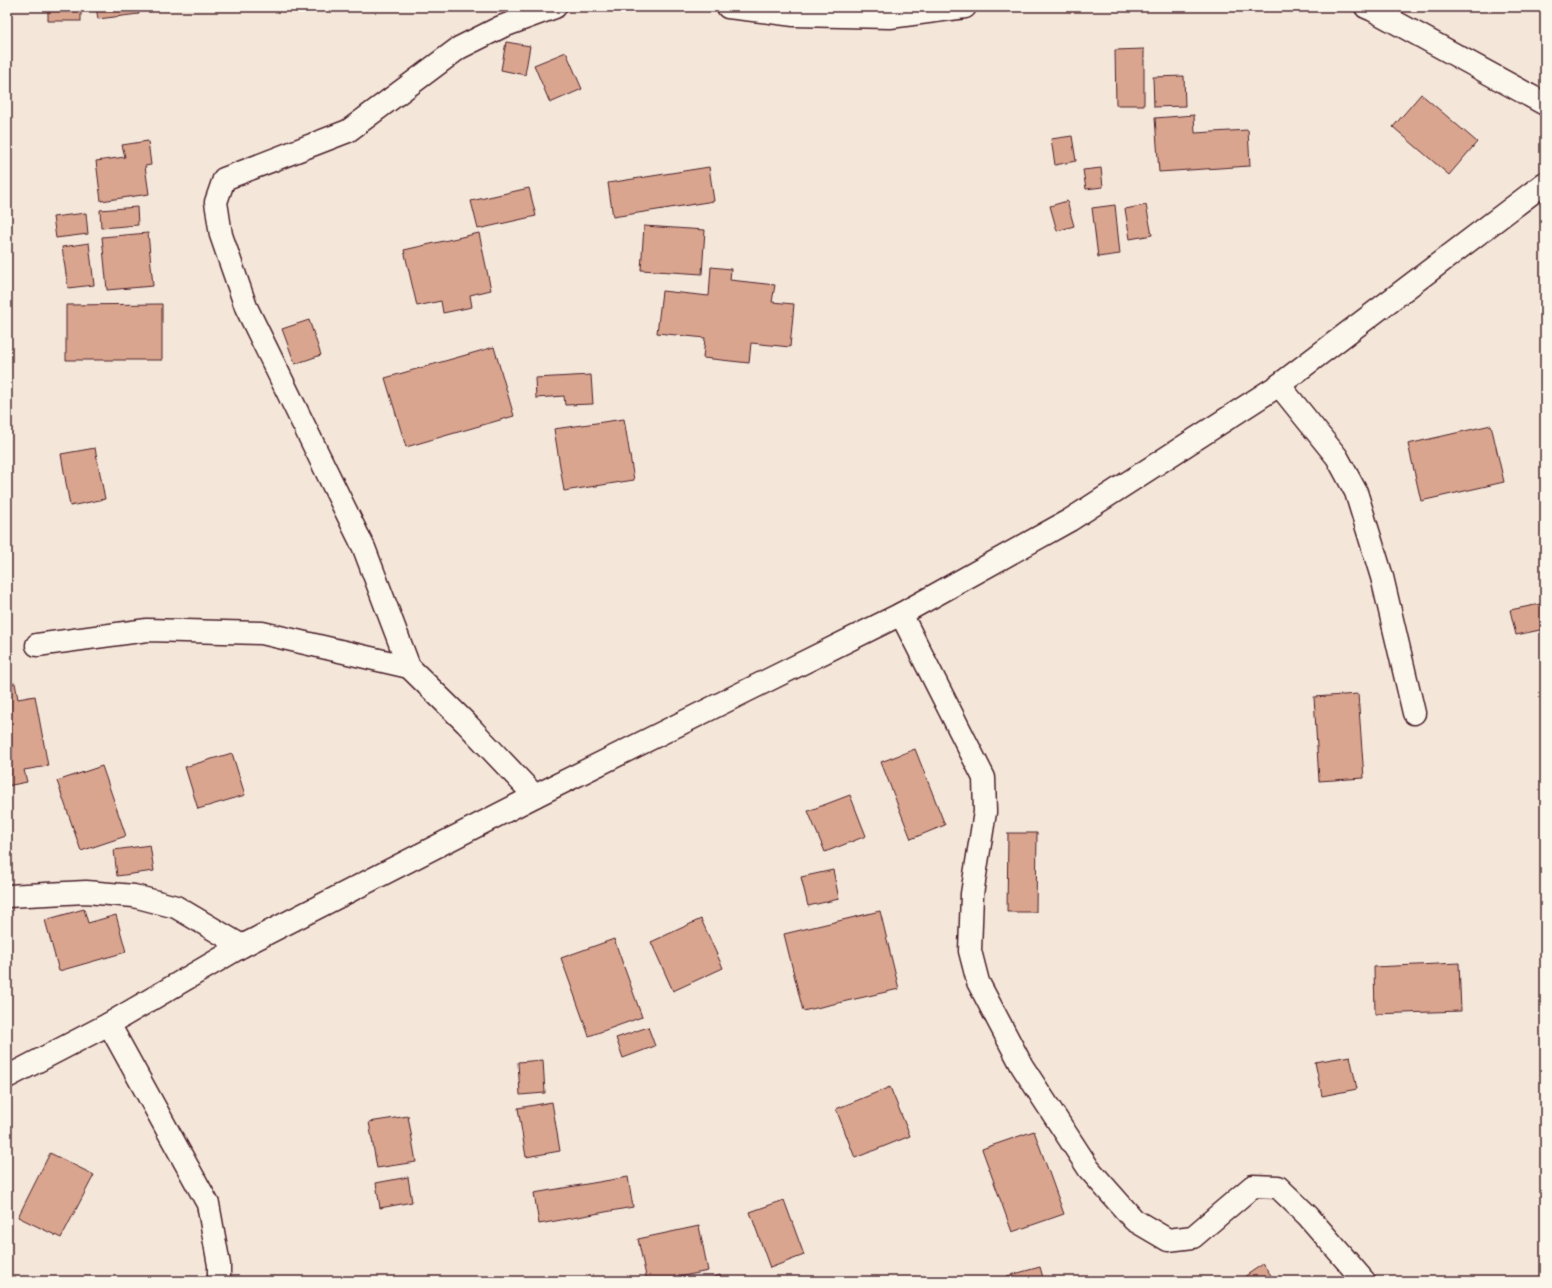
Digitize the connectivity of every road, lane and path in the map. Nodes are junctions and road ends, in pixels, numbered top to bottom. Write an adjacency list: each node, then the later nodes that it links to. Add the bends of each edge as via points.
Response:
1 (555, 7): 12 (street, via 501,27 459,48 348,131 224,179 216,202 221,235 246,307 364,548)
2 (728, 7): 5 (street)
3 (965, 7): 6 (street)
4 (1366, 7): 7 (street)
5 (797, 11): 6 (street)
6 (886, 12)
7 (1545, 104)
8 (1545, 183): 9 (street)
9 (1279, 385): 10 (street, via 1070,520); 13 (street, via 1337,457 1356,492 1382,577)
10 (901, 614): 14 (street); 20 (street, via 984,778 985,812 972,894 970,951 978,982 1022,1066 1089,1169 1134,1220 1168,1240 1193,1237 1254,1186 1278,1187 1308,1216)
11 (37, 645): 12 (street, via 147,630 262,634)
12 (409, 667): 14 (street)
13 (1414, 713)
14 (535, 796): 16 (street)
15 (7, 896): 16 (street, via 86,892 134,896 176,907)
16 (242, 946): 17 (street)
17 (109, 1024): 18 (street); 19 (street, via 208,1204 219,1265)
18 (7, 1076)
19 (219, 1281)
20 (1364, 1281)

